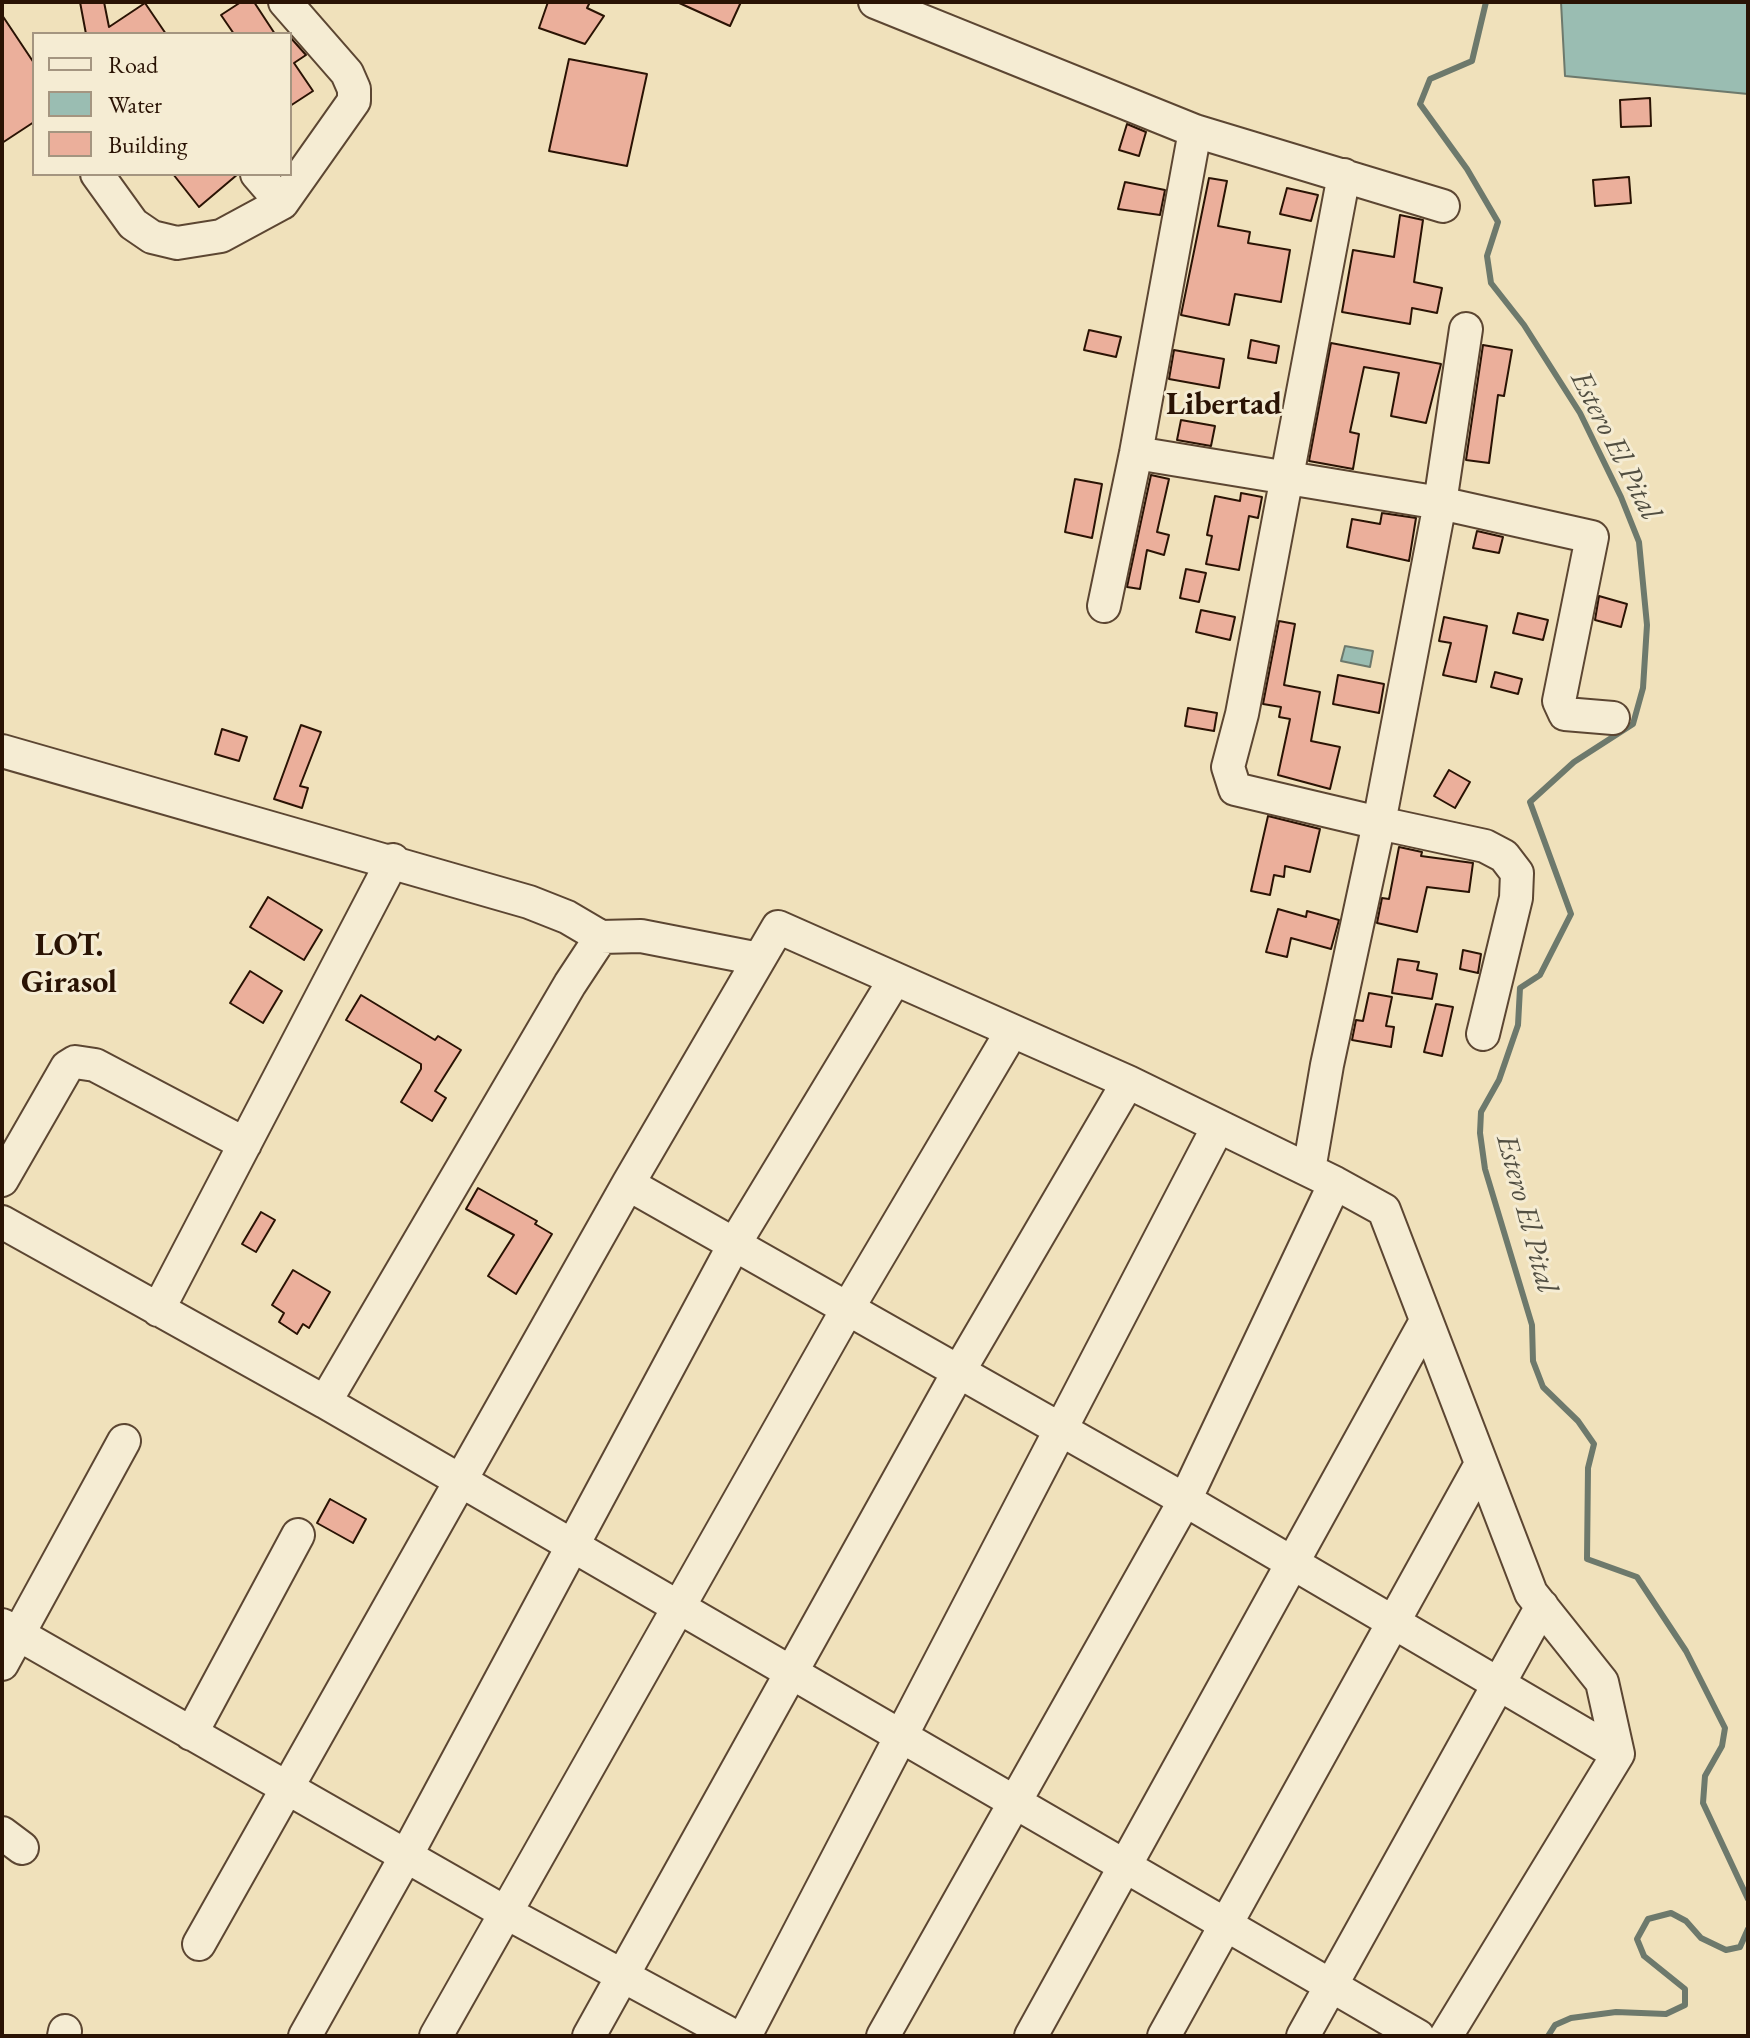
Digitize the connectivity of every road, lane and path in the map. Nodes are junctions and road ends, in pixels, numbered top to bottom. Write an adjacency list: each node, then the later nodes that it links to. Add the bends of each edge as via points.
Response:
1 (285, 2): 7 (street, via 347,73 354,101)
2 (875, 2): 3 (street)
3 (1195, 131): 4 (street); 10 (street)
4 (1344, 175): 8 (street); 11 (street)
5 (98, 176): 7 (street, via 133,224 152,237 177,243 221,236)
6 (259, 176): 7 (street)
7 (282, 203)
8 (1443, 206)
9 (1466, 329): 12 (street)
10 (1136, 453): 11 (street); 13 (street)
11 (1286, 478): 12 (street); 16 (street, via 1228,775 1235,789)
12 (1440, 503): 14 (street, via 1592,537 1559,701 1565,714); 16 (street)
13 (1104, 606)
14 (1613, 718)
15 (2, 751): 17 (street)
16 (1379, 823): 22 (street, via 1485,846 1504,856 1517,873 1516,898); 26 (street, via 1327,1065)
17 (393, 860): 18 (street, via 529,902); 25 (street)
18 (601, 937): 19 (street, via 641,936); 35 (street)
19 (759, 959): 20 (street, via 778,927); 28 (street)
20 (895, 979): 21 (street); 30 (street)
21 (1012, 1031): 23 (street); 31 (street)
22 (1483, 1034)
23 (1128, 1082): 24 (street); 34 (street)
24 (1218, 1127): 26 (street); 36 (street)
25 (245, 1144): 27 (street, via 95,1065 75,1062 67,1067); 32 (street)
26 (1322, 1176): 33 (street, via 1384,1210); 40 (street)
27 (2, 1180)
28 (628, 1184): 30 (street); 39 (street)
29 (2, 1222): 32 (street)
30 (735, 1243): 31 (street); 42 (street)
31 (848, 1308): 34 (street); 44 (street)
32 (158, 1310): 35 (street)
33 (1426, 1321): 38 (street); 43 (street)
34 (959, 1371): 36 (street); 49 (street)
35 (325, 1402): 39 (street)
36 (1059, 1428): 40 (street); 52 (street)
37 (124, 1441): 47 (street)
38 (1481, 1464): 45 (street, via 1531,1593); 46 (street)
39 (463, 1481): 42 (street); 54 (street)
40 (1185, 1500): 43 (street); 55 (street)
41 (298, 1535): 51 (street)
42 (572, 1544): 44 (street); 56 (street)
43 (1292, 1563): 46 (street); 57 (street)
44 (679, 1606): 49 (street); 58 (street)
45 (1542, 1606): 50 (street); 53 (street, via 1602,1682)
46 (1393, 1622): 50 (street); 59 (street)
47 (10, 1630): 48 (street); 51 (street)
48 (2, 1664)
49 (793, 1671): 52 (street); 61 (street)
50 (1498, 1684): 53 (street); 62 (street)
51 (191, 1734): 54 (street)
52 (901, 1734): 55 (street); 67 (street)
53 (1618, 1754): 73 (street)
54 (288, 1789): 56 (street); 60 (street)
55 (1016, 1800): 57 (street); 68 (street)
56 (406, 1856): 58 (street); 63 (street)
57 (1126, 1864): 59 (street); 69 (street)
58 (505, 1912): 61 (street); 64 (street)
59 (1227, 1924): 62 (street); 70 (street)
60 (199, 1944)
61 (623, 1976): 65 (street); 66 (street)
62 (1331, 1985): 71 (street); 72 (street)
63 (305, 2036)
64 (436, 2036)
65 (589, 2036)
66 (734, 2036)
67 (745, 2036)
68 (883, 2036)
69 (1031, 2036)
70 (1164, 2036)
71 (1303, 2036)
72 (1418, 2036)
73 (1446, 2036)

